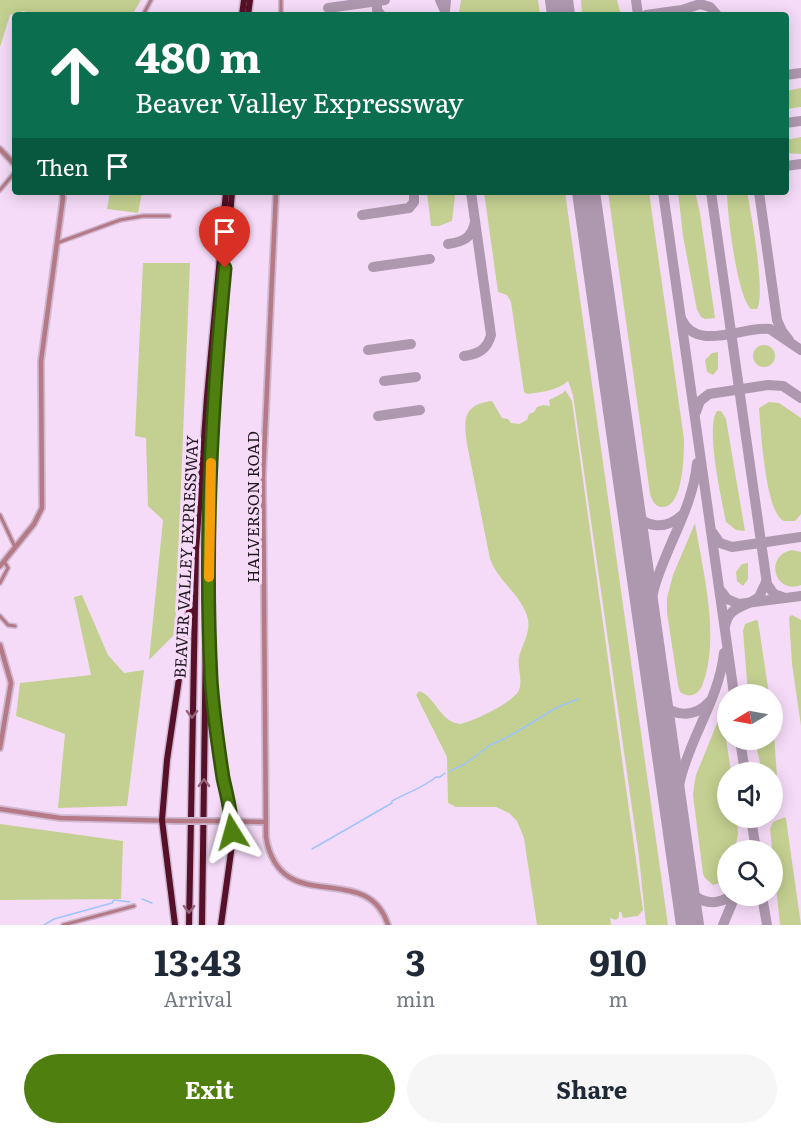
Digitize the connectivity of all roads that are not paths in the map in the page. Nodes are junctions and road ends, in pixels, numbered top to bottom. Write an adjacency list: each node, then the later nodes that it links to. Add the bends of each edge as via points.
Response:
1 (0, 149): 2 (street)
2 (12, 162)
3 (12, 176): 4 (street)
4 (0, 190)
5 (64, 195): 10 (street)
6 (226, 195): 14 (highway, BEAVER VALLEY EXPRESSWAY)
7 (232, 195): 12 (highway, BEAVER VALLEY EXPRESSWAY, via 215,372)
8 (276, 195): 25 (street, HALVERSON ROAD, via 263,476)
9 (169, 216): 10 (street, via 120,220)
10 (56, 244): 13 (street, via 41,361 42,505 37,520)
11 (0, 515): 13 (street)
12 (208, 536): 24 (highway, via 212,693); 30 (highway, BEAVER VALLEY EXPRESSWAY, one-way to 12)
13 (15, 547): 15 (street)
14 (196, 550): 23 (highway); 29 (highway, BEAVER VALLEY EXPRESSWAY, one-way to 29)
15 (4, 561): 16 (street); 17 (street, via 8,568)
16 (0, 566)
17 (0, 583)
18 (0, 616): 19 (street)
19 (15, 627)
20 (0, 645): 21 (street, via 11,683)
21 (0, 748)
22 (0, 809): 23 (street, via 60,818)
23 (162, 820): 24 (street, bridge); 28 (highway)
24 (232, 821): 25 (street); 31 (highway)
25 (265, 822): 32 (street, HALVERSON ROAD, via 269,851 286,876 302,884 346,889 367,897 383,912)
26 (134, 906): 27 (street)
27 (63, 925)
28 (175, 925)
29 (189, 925)
30 (201, 925)
31 (221, 925)
32 (388, 925)

